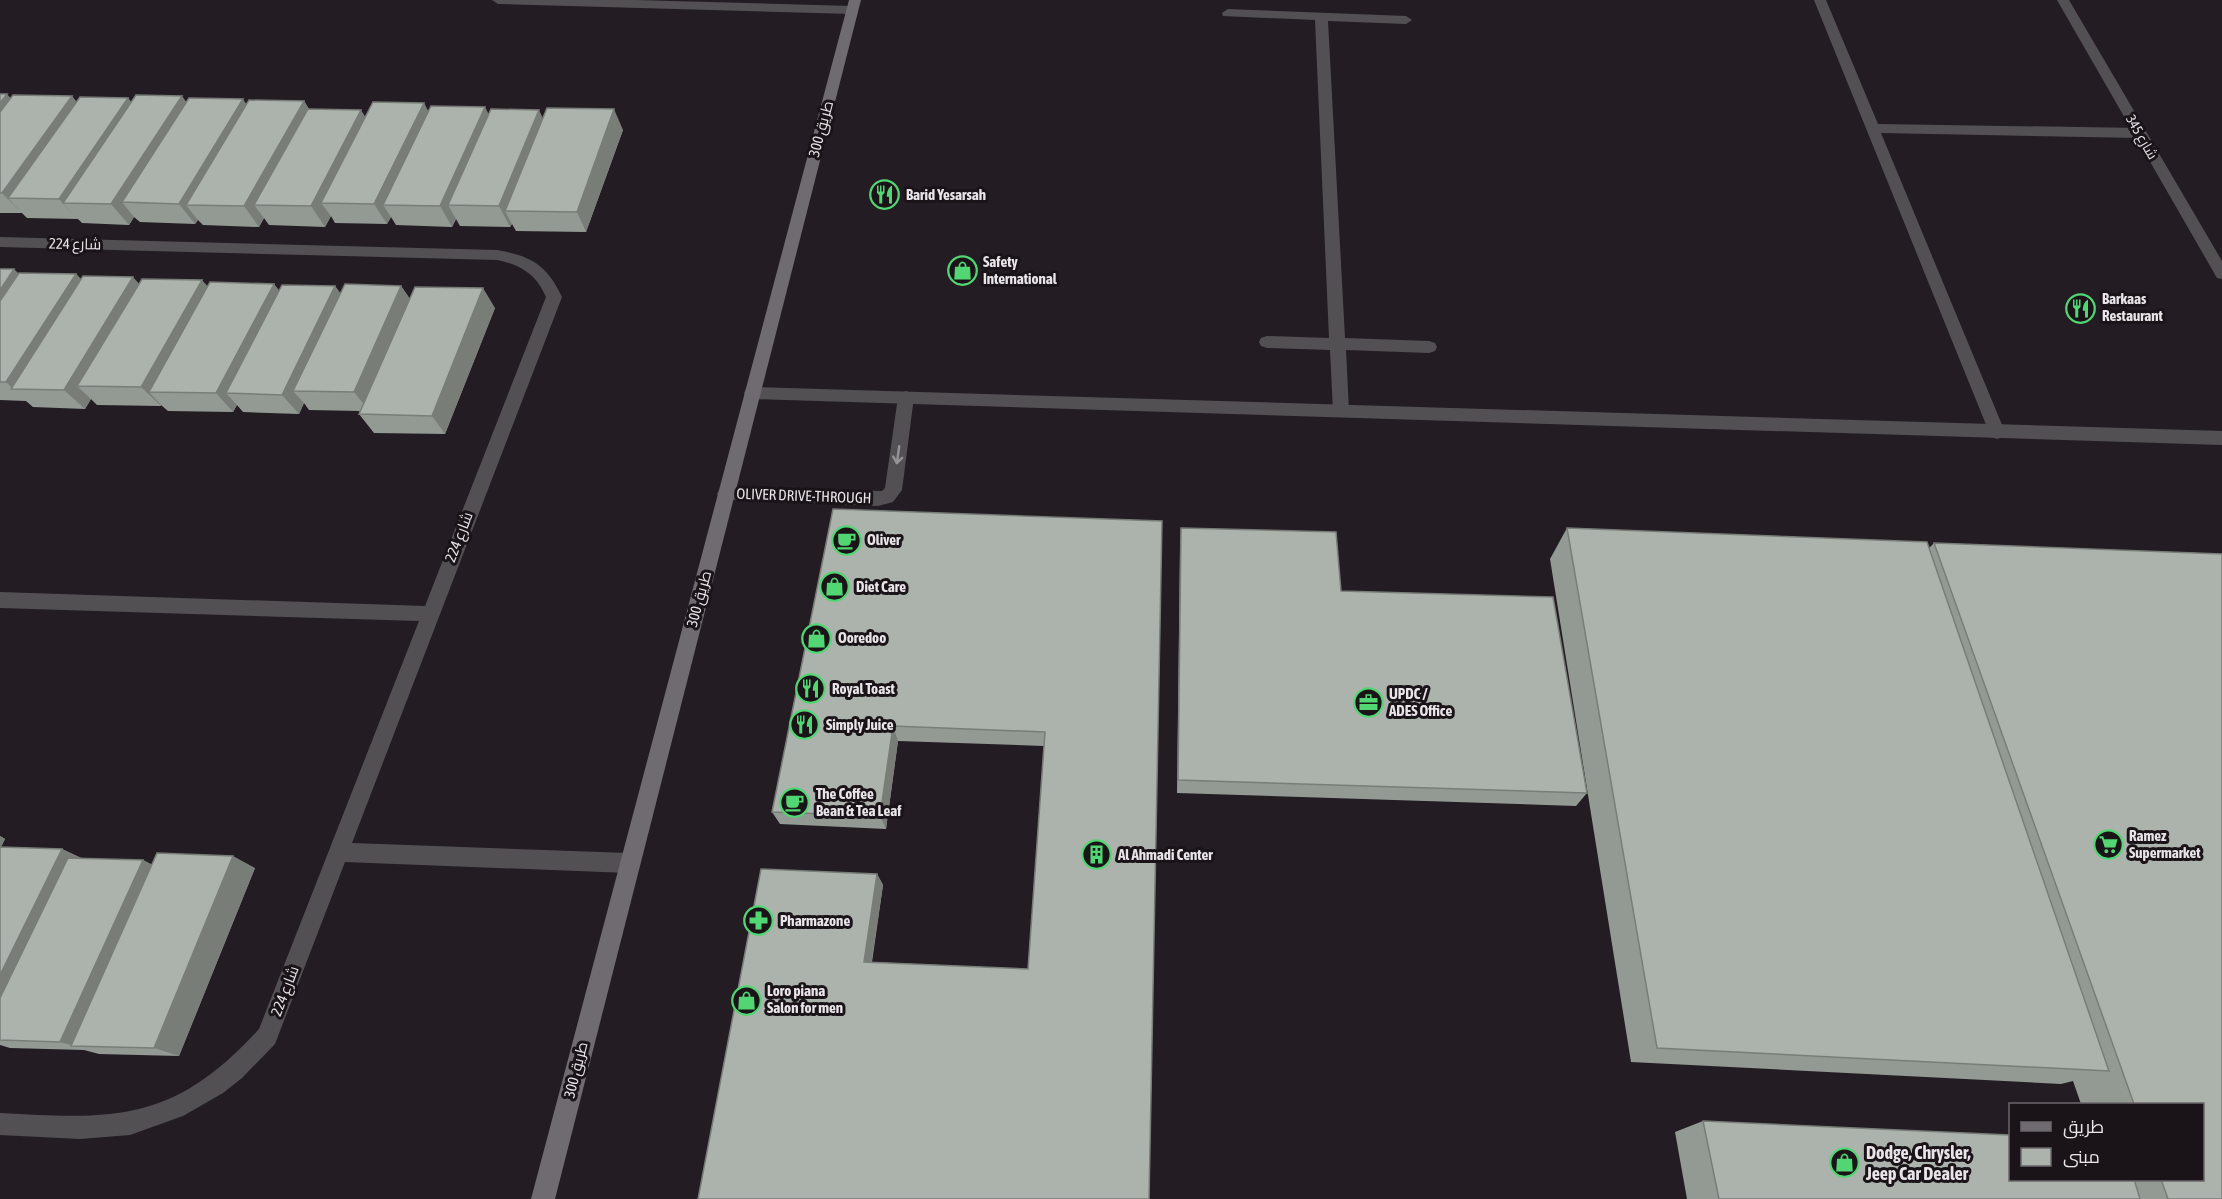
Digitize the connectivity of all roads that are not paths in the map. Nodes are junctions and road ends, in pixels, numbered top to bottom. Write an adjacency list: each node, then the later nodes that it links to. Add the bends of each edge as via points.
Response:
1 (498, 0): 4 (street)
2 (1820, 0): 8 (street)
3 (2063, 0): 9 (street, شارع 345)
4 (853, 5): 15 (main road, طريق 300)
5 (1228, 13): 6 (street)
6 (1321, 16): 7 (street); 13 (street)
7 (1406, 20)
8 (1872, 128): 9 (street); 18 (street)
9 (2140, 133): 11 (street, شارع 345)
10 (0, 242): 22 (street, شارع 224, via 497,255 521,261 540,272 554,297)
11 (2222, 274)
12 (1267, 342): 13 (street)
13 (1338, 344): 14 (street); 17 (street)
14 (1429, 346)
15 (752, 393): 16 (street); 20 (main road, طريق 300)
16 (906, 397): 17 (street); 20 (street, OLIVER DRIVE-THROUGH, one-way to 20, via 893,490 887,497)
17 (1341, 411): 18 (street)
18 (1997, 432): 19 (street)
19 (2222, 438)
20 (726, 494): 24 (main road, طريق 300)
21 (0, 600): 22 (street)
22 (429, 614): 23 (street, شارع 224)
23 (339, 852): 24 (street); 25 (street, شارع 224, via 267,1036 221,1083 197,1098 142,1120 108,1127)
24 (628, 863): 26 (main road, طريق 300)
25 (0, 1124)
26 (543, 1199)

